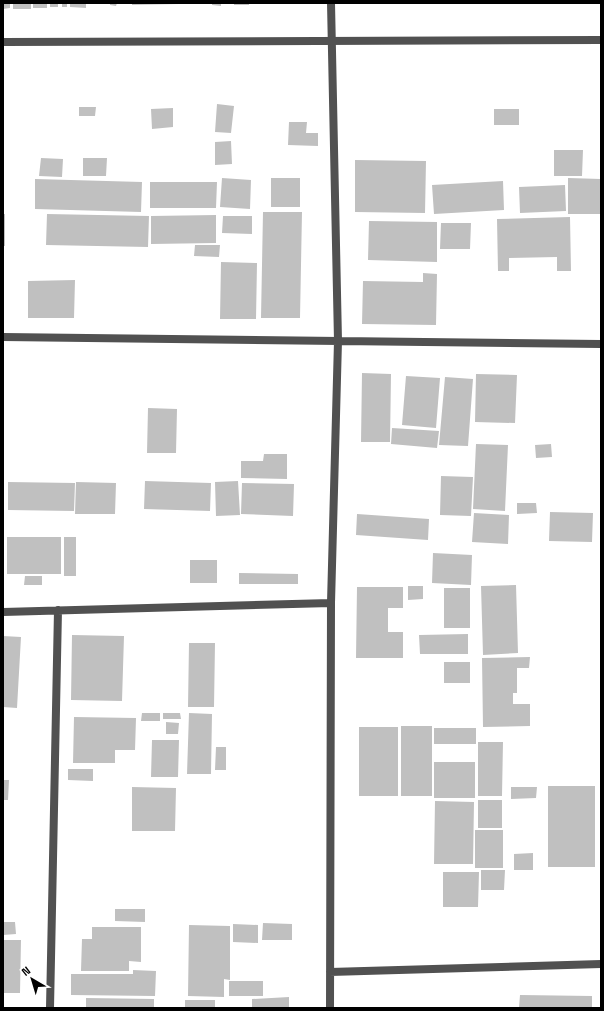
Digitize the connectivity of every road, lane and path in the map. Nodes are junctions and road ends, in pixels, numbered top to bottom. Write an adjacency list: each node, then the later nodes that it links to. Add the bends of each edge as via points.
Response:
1 (331, 3): 3 (street)
2 (601, 40): 3 (street)
3 (331, 41): 4 (street); 6 (street)
4 (3, 42)
5 (3, 337): 6 (street)
6 (338, 341): 7 (street); 8 (street)
7 (601, 344)
8 (331, 603): 9 (street); 12 (street)
9 (58, 610): 10 (street); 13 (street)
10 (3, 612)
11 (601, 964): 12 (street)
12 (330, 972): 14 (street)
13 (50, 1008)
14 (330, 1008)

